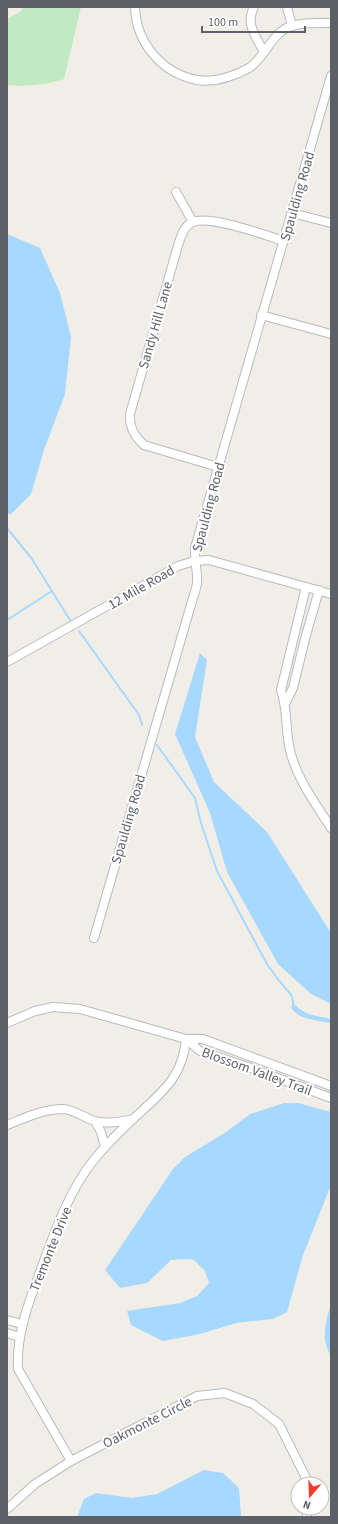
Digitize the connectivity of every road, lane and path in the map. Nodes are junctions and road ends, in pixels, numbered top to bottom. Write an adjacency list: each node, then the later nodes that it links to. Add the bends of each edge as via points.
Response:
1 (135, 7): 6 (street, via 136,19 145,45 158,61 178,74 197,80 220,79 250,67)
2 (254, 7): 6 (street, via 250,22)
3 (287, 7): 5 (street)
4 (331, 23): 5 (street)
5 (292, 26): 6 (street, via 278,35)
6 (264, 52)
7 (331, 76): 8 (street, Spaulding Road)
8 (329, 93): 10 (street, Spaulding Road)
9 (176, 192): 11 (street)
10 (292, 213): 12 (street); 13 (street, Spaulding Road)
11 (193, 222): 13 (street, via 220,222); 16 (street, Sandy Hill Lane, via 179,242 130,414 130,423 136,438 144,445)
12 (331, 223)
13 (284, 241): 14 (street, Spaulding Road)
14 (261, 315): 15 (street); 16 (street, Spaulding Road)
15 (331, 334)
16 (218, 467): 17 (street, Spaulding Road, via 195,548)
17 (194, 561): 18 (street, 12 Mile Road, via 209,560); 23 (street, 12 Mile Road, via 178,566); 26 (street, Spaulding Road, via 197,573 190,608)
18 (306, 587): 19 (street, 12 Mile Road); 21 (street)
19 (319, 590): 20 (street, 12 Mile Road); 22 (street)
20 (331, 594)
21 (293, 637): 22 (street); 24 (street, via 280,690)
22 (305, 639): 24 (street, via 293,688)
23 (7, 662)
24 (286, 702): 25 (street, via 287,734 292,758 297,772)
25 (331, 828)
26 (94, 938)
27 (7, 1022): 28 (street, Blossom Valley Trail, via 53,1007 80,1009)
28 (186, 1039): 29 (street, Blossom Valley Trail, via 203,1039); 30 (street, Blossom Valley Trail, via 200,1051); 31 (street, Tremonte Drive, via 185,1054 176,1074 159,1096)
29 (331, 1086)
30 (331, 1098)
31 (132, 1120): 32 (street); 34 (street, Tremonte Drive)
32 (95, 1121): 33 (street, via 65,1109 36,1114); 34 (street)
33 (7, 1126)
34 (105, 1147): 36 (street, Tremonte Drive, via 92,1162 63,1210)
35 (7, 1320): 36 (street)
36 (22, 1324): 38 (street, Tremonte Drive)
37 (7, 1333): 38 (street)
38 (20, 1337): 39 (street, Tremonte Drive, via 18,1369)
39 (71, 1461): 40 (street, Oakmonte Circle, via 197,1396 225,1393 253,1404 278,1424); 41 (street, Oakmonte Circle, via 35,1484)
40 (304, 1476)
41 (7, 1509)

